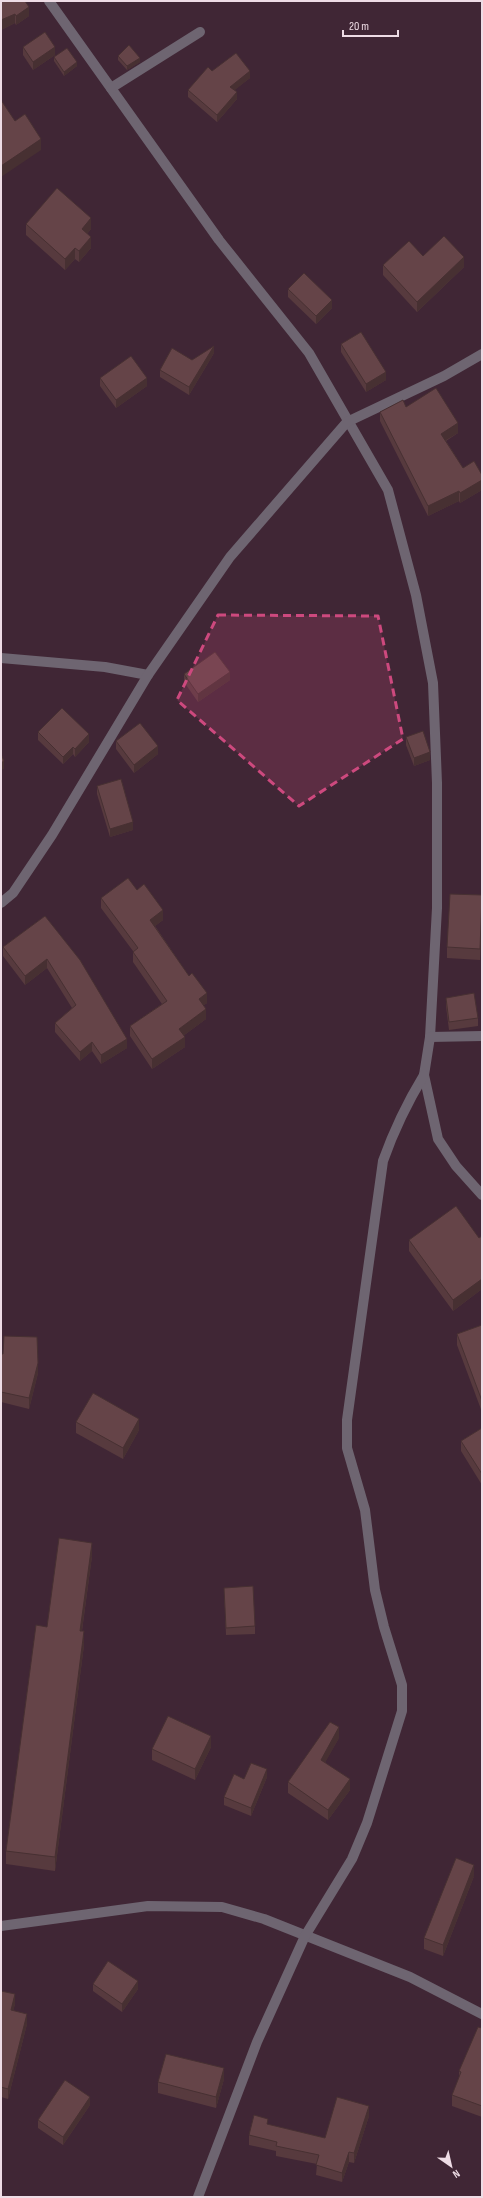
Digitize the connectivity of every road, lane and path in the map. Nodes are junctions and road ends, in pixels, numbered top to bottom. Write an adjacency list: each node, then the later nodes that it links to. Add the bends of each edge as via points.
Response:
1 (49, 1): 3 (street)
2 (200, 32): 3 (street)
3 (111, 88): 5 (street, via 219,240 309,353)
4 (482, 354): 5 (street, via 444,376)
5 (347, 422): 7 (street, via 230,557); 10 (street, via 388,490 416,595 433,683 437,783 437,908)
6 (1, 658): 7 (street, via 105,667)
7 (148, 675): 8 (street, via 52,835 13,892)
8 (1, 903)
9 (482, 1036): 10 (street)
10 (430, 1037): 11 (street)
11 (424, 1075): 12 (street, via 438,1139 456,1166); 14 (street, via 404,1109 383,1160 347,1420 347,1448 365,1510 375,1590 402,1684 402,1711 367,1823 352,1859)
12 (482, 1195)
13 (1, 1926): 14 (street, via 148,1906 222,1907)
14 (305, 1936): 15 (street, via 410,1977); 16 (street, via 257,2042)
15 (482, 2014)
16 (198, 2197)

